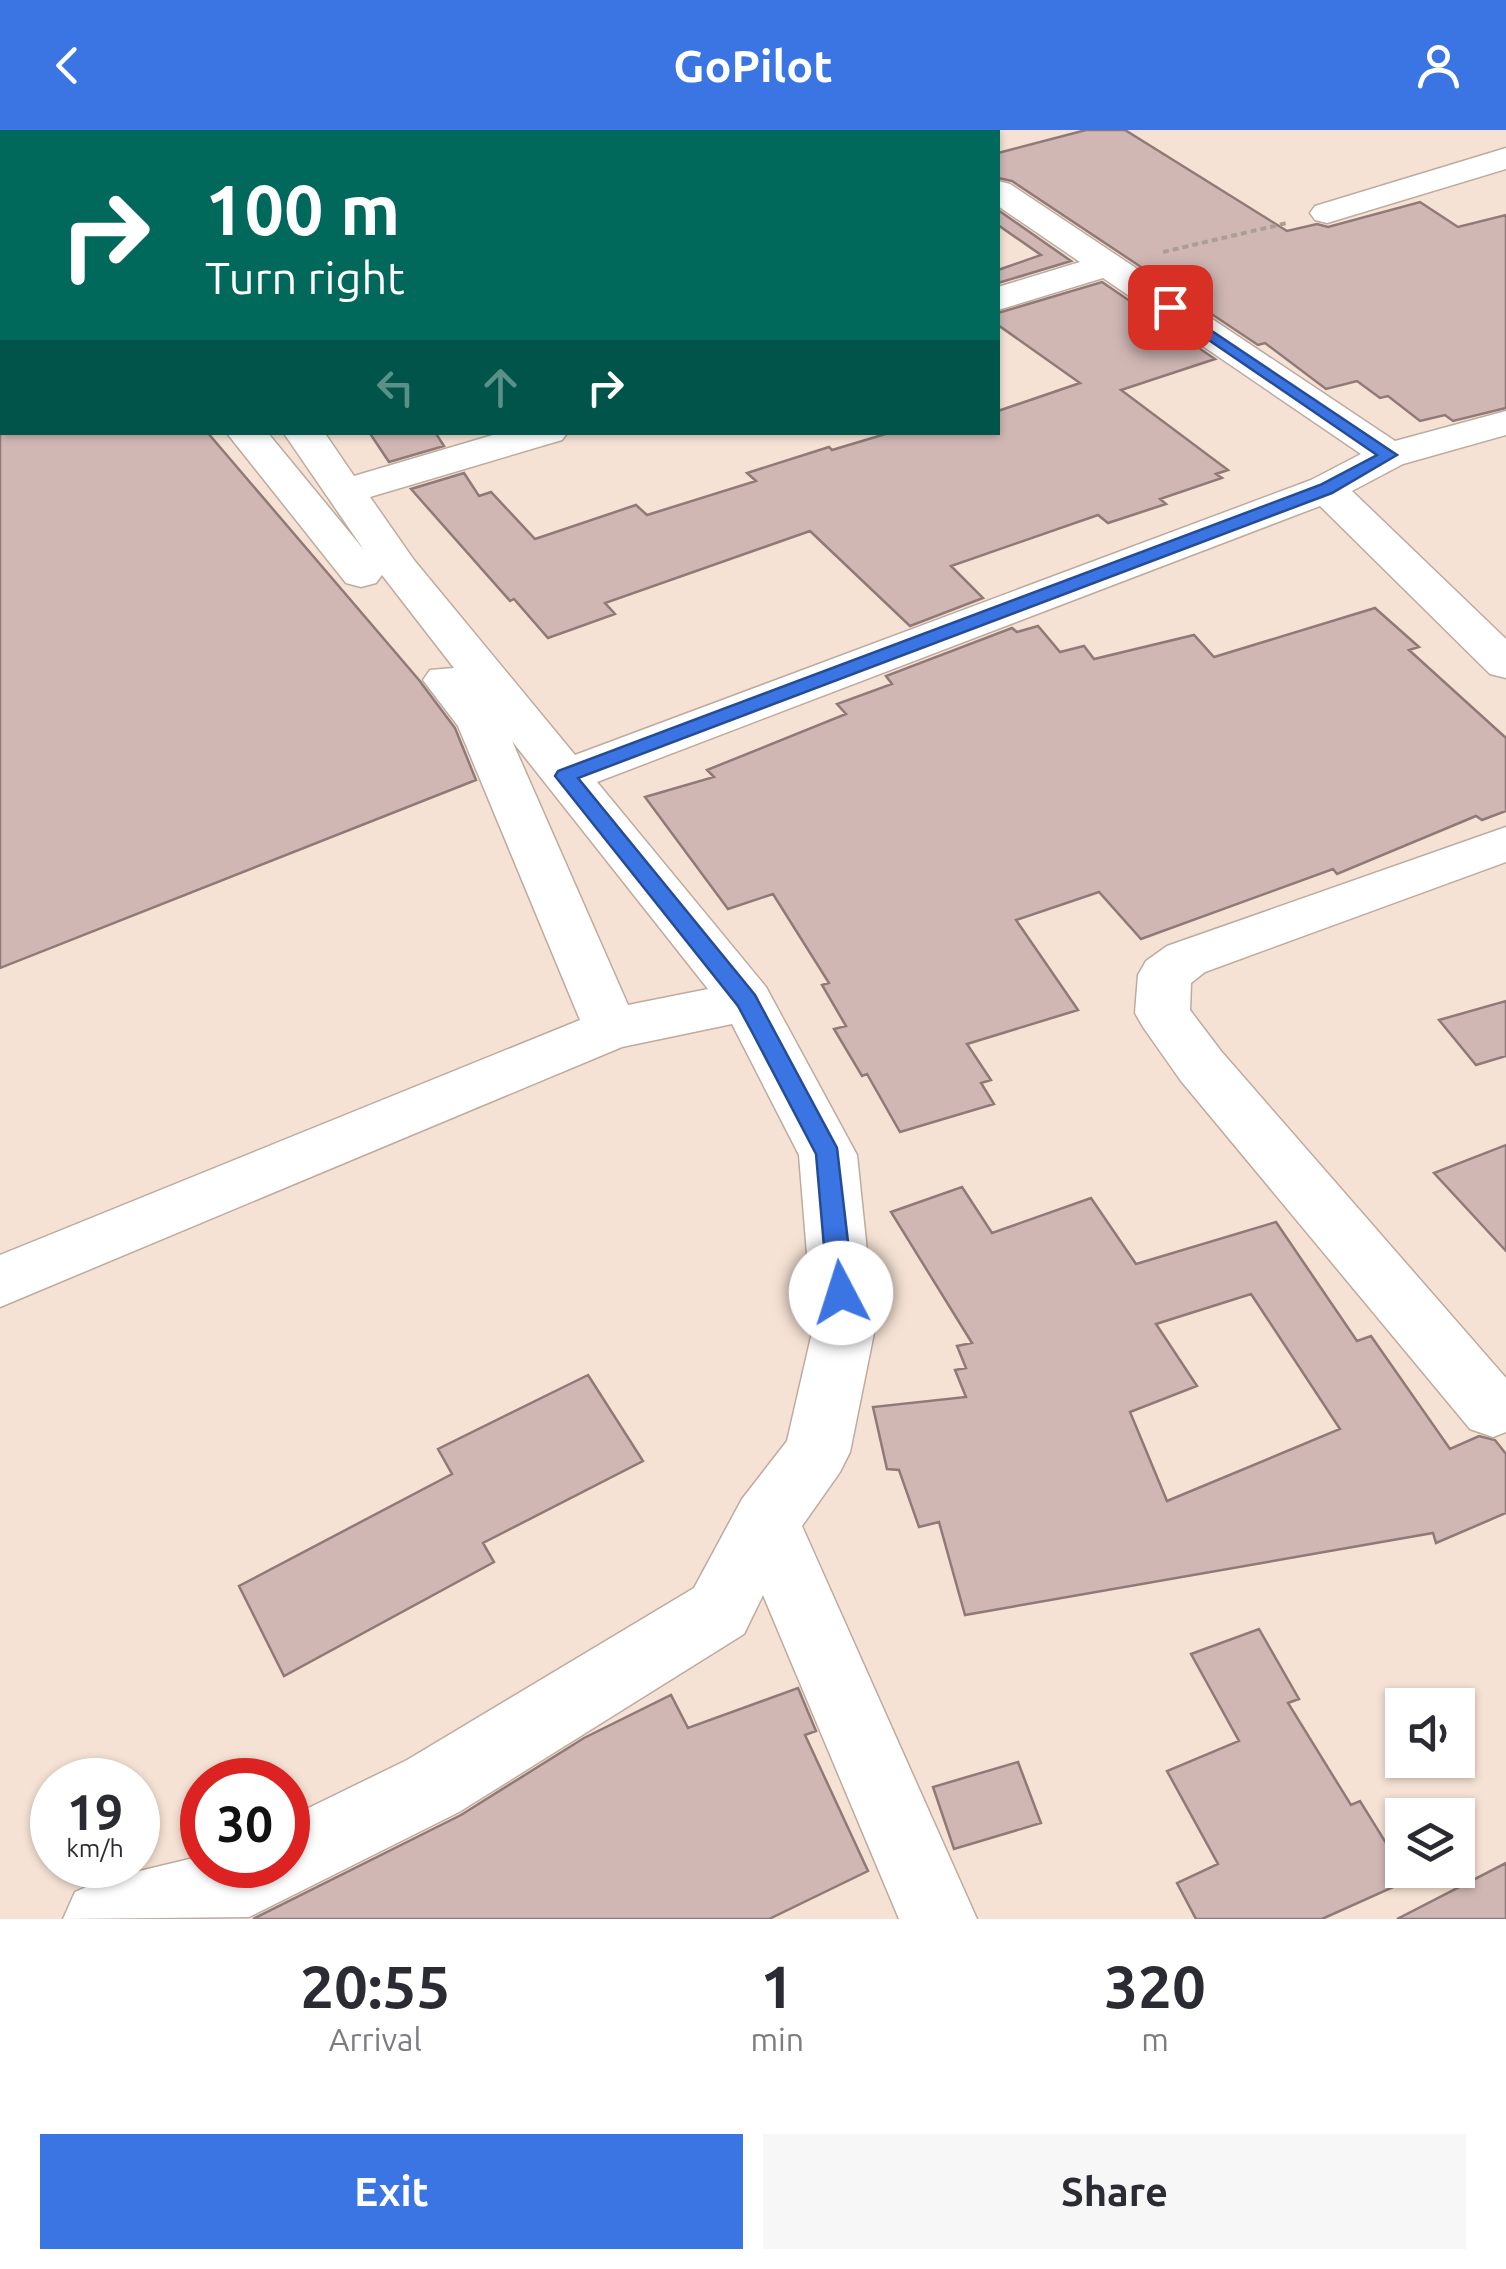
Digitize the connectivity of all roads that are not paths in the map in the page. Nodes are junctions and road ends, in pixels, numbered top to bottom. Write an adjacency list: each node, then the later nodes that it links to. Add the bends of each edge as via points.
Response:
1 (1506, 158): 3 (street)
2 (1000, 192): 4 (street)
3 (1327, 213)
4 (1108, 265): 5 (street); 10 (street)
5 (1000, 297)
6 (1506, 423): 10 (street)
7 (248, 435): 17 (street, via 480,722)
8 (305, 435): 12 (street)
9 (538, 435): 12 (street)
10 (1389, 455): 11 (street)
11 (1326, 489): 13 (street); 14 (street)
12 (344, 492): 14 (street)
13 (1506, 664)
14 (565, 776): 16 (street)
15 (1506, 844): 19 (street, via 1186,959 1165,975 1162,1014)
16 (747, 1001): 17 (street); 20 (street, via 828,1154 844,1328 817,1452)
17 (611, 1029): 18 (street)
18 (0, 1282)
19 (1493, 1409)
20 (766, 1520): 21 (street, via 719,1611 433,1786); 24 (street)
21 (310, 1847)
22 (226, 1888): 23 (street)
23 (102, 1919)
24 (938, 1919)

